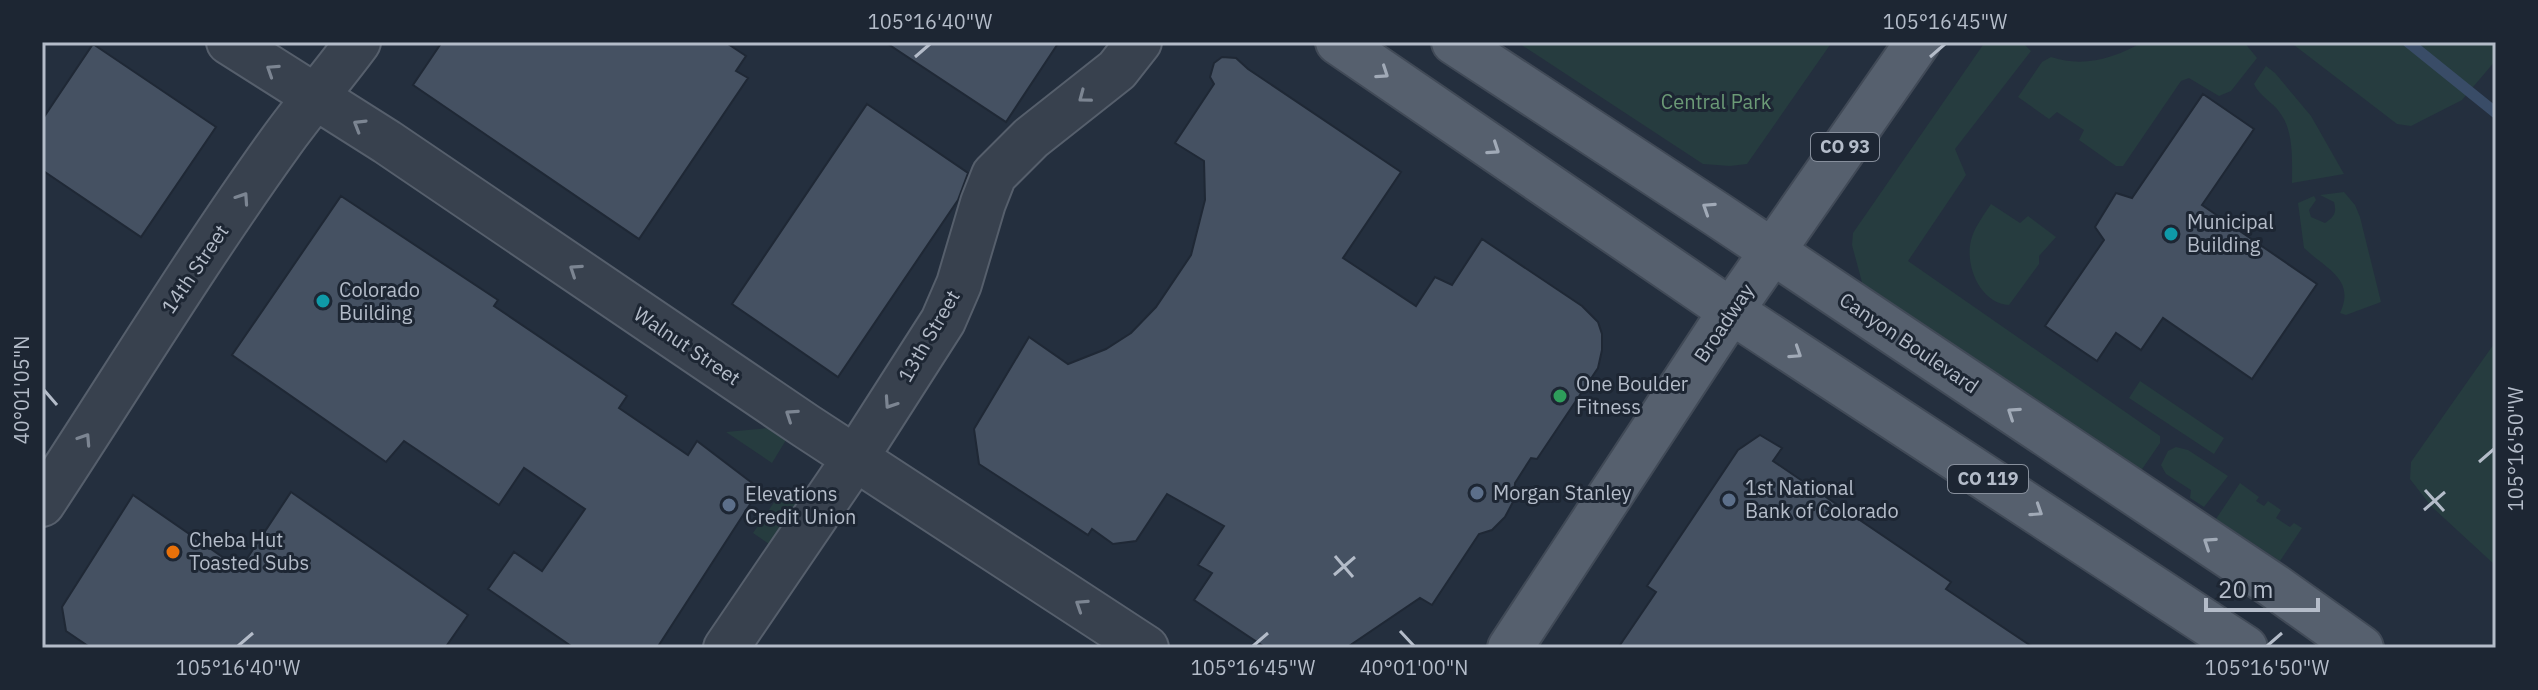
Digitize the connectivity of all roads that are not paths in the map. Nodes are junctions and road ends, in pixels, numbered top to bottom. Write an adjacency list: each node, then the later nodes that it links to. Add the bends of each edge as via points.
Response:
1 (229, 42): 7 (street, Walnut Street, one-way to 1)
2 (358, 42): 7 (street, 14th Street)
3 (1139, 42): 10 (street, 13th Street, one-way to 10, via 1117,70 994,175 951,304)
4 (1338, 42): 9 (main road, CO 119, one-way to 9)
5 (1454, 42): 8 (main road, Canyon Boulevard, one-way to 5)
6 (1918, 42): 8 (main road, Broadway / CO 93)
7 (315, 97): 10 (street, Walnut Street, one-way to 7); 11 (street, 14th Street, one-way to 7, via 161,318)
8 (1772, 252): 9 (main road, Broadway / CO 93); 16 (main road, Canyon Boulevard, one-way to 8)
9 (1731, 311): 14 (main road, Broadway); 15 (main road, CO 119, one-way to 15)
10 (856, 457): 12 (street, 13th Street); 13 (street, Walnut Street, one-way to 10)
11 (42, 504)
12 (726, 648)
13 (1146, 648)
14 (1510, 648)
15 (2245, 648)
16 (2361, 648)

